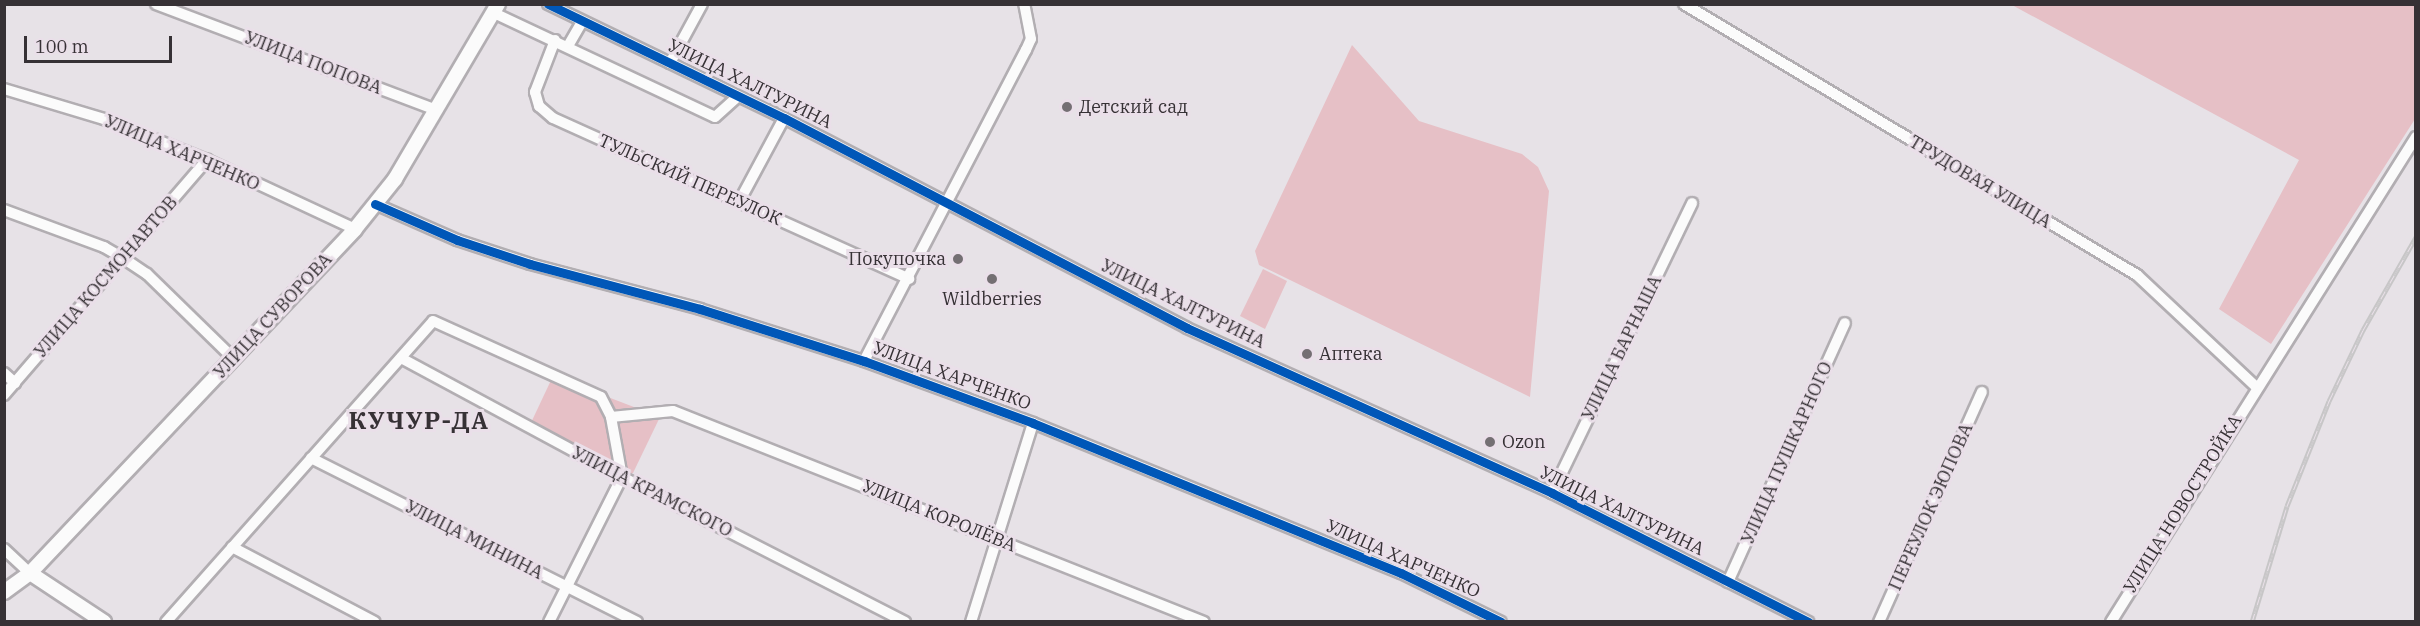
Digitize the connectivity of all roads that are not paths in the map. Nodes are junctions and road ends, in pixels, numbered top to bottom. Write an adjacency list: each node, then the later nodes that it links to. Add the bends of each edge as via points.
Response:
1 (156, 4): 13 (street, УЛИЦА ПОПОВА)
2 (549, 4): 7 (street, УЛИЦА ХАЛТУРИНА)
3 (702, 4): 10 (street)
4 (1024, 4): 18 (street, via 1031,39)
5 (1684, 4): 31 (street, ТРУДОВАЯ УЛИЦА, via 2137,275)
6 (496, 9): 8 (street); 13 (main road, УЛИЦА СУВОРОВА)
7 (582, 22): 9 (street); 10 (street, УЛИЦА ХАЛТУРИНА)
8 (555, 40): 9 (street); 17 (street, ТУЛЬСКИЙ ПЕРЕУЛОК, via 535,92 539,106 553,118)
9 (568, 46): 12 (street, via 715,117)
10 (670, 63): 12 (street, УЛИЦА ХАЛТУРИНА)
11 (4, 89): 16 (street, УЛИЦА ХАРЧЕНКО, via 104,119)
12 (736, 98): 14 (street, УЛИЦА ХАЛТУРИНА)
13 (436, 110): 20 (main road, УЛИЦА СУВОРОВА, via 395,179)
14 (784, 118): 17 (street); 18 (street, УЛИЦА ХАЛТУРИНА)
15 (2415, 137): 31 (street, УЛИЦА НОВОСТРОЙКА)
16 (207, 160): 22 (street, УЛИЦА ХАРЧЕНКО); 23 (street, УЛИЦА КОСМОНАВТОВ)
17 (739, 202): 24 (street, ТУЛЬСКИЙ ПЕРЕУЛОК)
18 (949, 203): 24 (street); 38 (street, УЛИЦА ХАЛТУРИНА, via 1187,328)
19 (1692, 203): 38 (street, УЛИЦА БАРНАША)
20 (375, 204): 22 (main road, УЛИЦА СУВОРОВА); 28 (street, УЛИЦА ХАРЧЕНКО, via 457,240 530,264 650,294)
21 (4, 210): 23 (street, via 104,247)
22 (355, 229): 26 (main road, УЛИЦА СУВОРОВА)
23 (123, 258): 26 (street, via 147,274); 30 (street, УЛИЦА КОСМОНАВТОВ)
24 (909, 279): 28 (street)
25 (1845, 323): 43 (street, УЛИЦА ПУШКАРНОГО)
26 (233, 358): 42 (main road, УЛИЦА СУВОРОВА)
27 (401, 358): 34 (street, via 433,321 601,397); 36 (street); 37 (street, УЛИЦА КРАМСКОГО)
28 (864, 361): 35 (street, УЛИЦА ХАРЧЕНКО)
29 (4, 373): 30 (street)
30 (15, 383): 33 (street, УЛИЦА КОСМОНАВТОВ)
31 (2255, 386): 57 (street, УЛИЦА НОВОСТРОЙКА)
32 (1982, 392): 56 (street, ПЕРЕУЛОК ЭЮПОВА)
33 (4, 395)
34 (611, 417): 37 (street); 39 (street, УЛИЦА КОРОЛЁВА, via 673,411)
35 (1033, 423): 39 (street); 54 (street, УЛИЦА ХАРЧЕНКО, via 1401,573)
36 (311, 458): 40 (street); 44 (street, УЛИЦА МИНИНА)
37 (622, 477): 44 (street); 51 (street, УЛИЦА КРАМСКОГО)
38 (1552, 493): 43 (street, УЛИЦА ХАЛТУРИНА)
39 (998, 540): 52 (street); 53 (street, УЛИЦА КОРОЛЁВА)
40 (232, 547): 47 (street); 48 (street)
41 (4, 549): 42 (street)
42 (30, 573): 45 (main road, УЛИЦА СУВОРОВА); 46 (main road)
43 (1728, 582): 55 (street, УЛИЦА ХАЛТУРИНА)
44 (567, 586): 49 (street); 50 (street, УЛИЦА МИНИНА)
45 (4, 592)
46 (104, 621)
47 (166, 621)
48 (375, 621)
49 (549, 621)
50 (636, 621)
51 (905, 621)
52 (971, 621)
53 (1204, 621)
54 (1501, 621)
55 (1808, 621)
56 (1880, 621)
57 (2110, 621)

